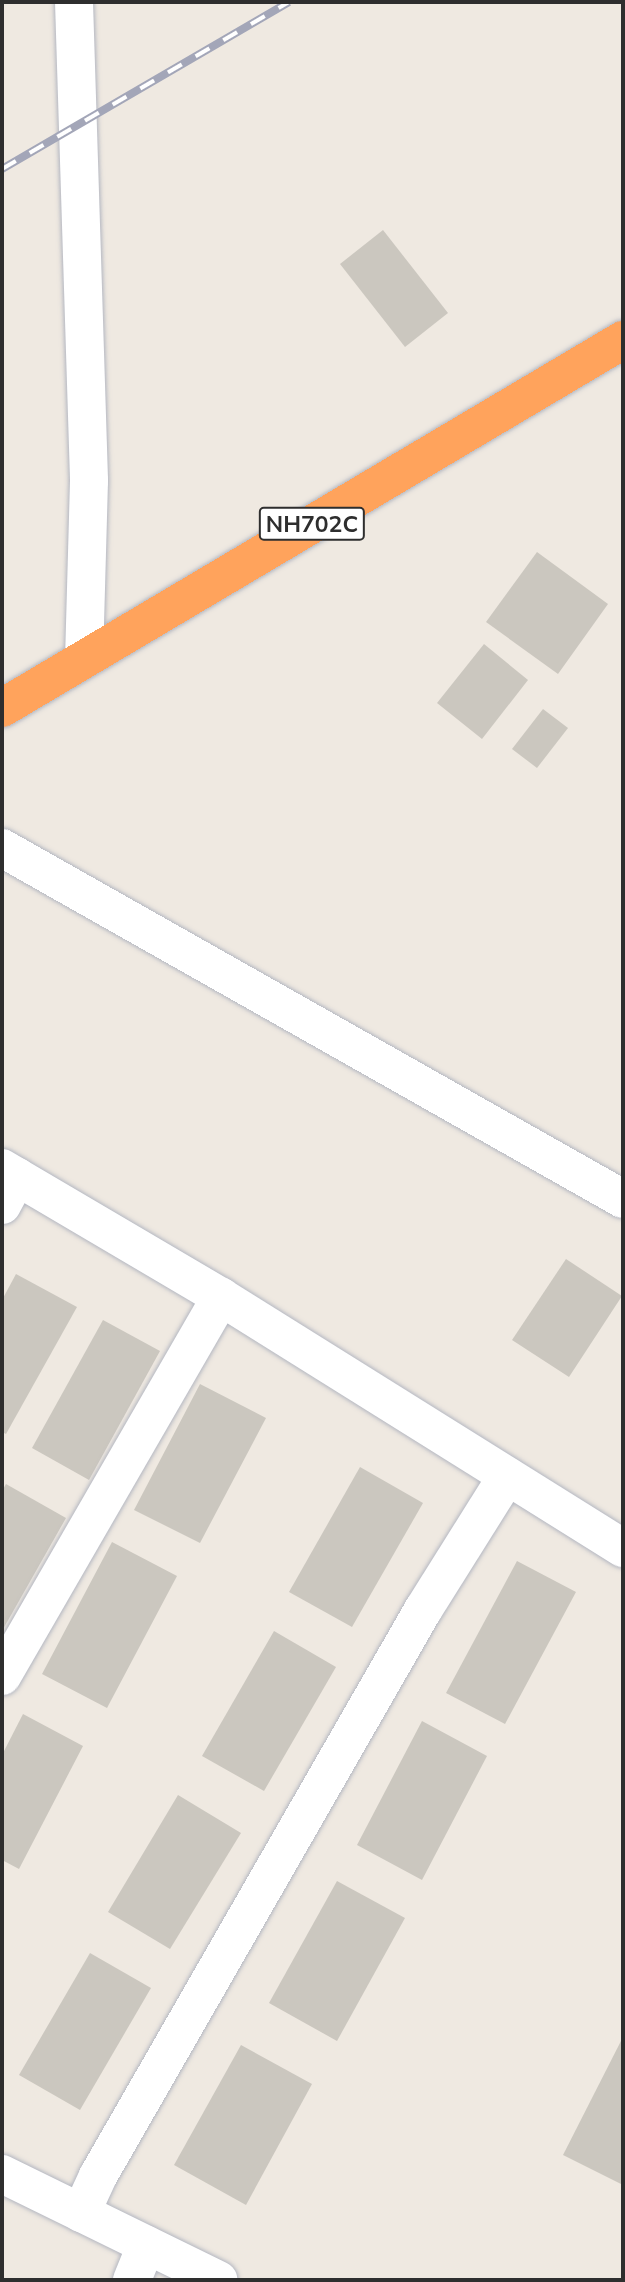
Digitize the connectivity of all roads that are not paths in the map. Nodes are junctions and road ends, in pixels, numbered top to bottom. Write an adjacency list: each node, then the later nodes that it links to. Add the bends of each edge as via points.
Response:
1 (74, 2): 3 (street, via 89,481)
2 (623, 340): 3 (highway, NH702C)
3 (84, 659): 4 (highway, NH702C)
4 (2, 708)
5 (2, 848): 7 (street)
6 (7, 1183): 8 (street)
7 (623, 1199)
8 (221, 1297): 9 (street); 11 (street)
9 (507, 1476): 10 (street); 13 (street, via 423,1610)
10 (623, 1548)
11 (2, 1675)
12 (2, 2174): 13 (street)
13 (81, 2213): 14 (street)
14 (146, 2245): 15 (street); 16 (street)
15 (132, 2280)
16 (218, 2280)

